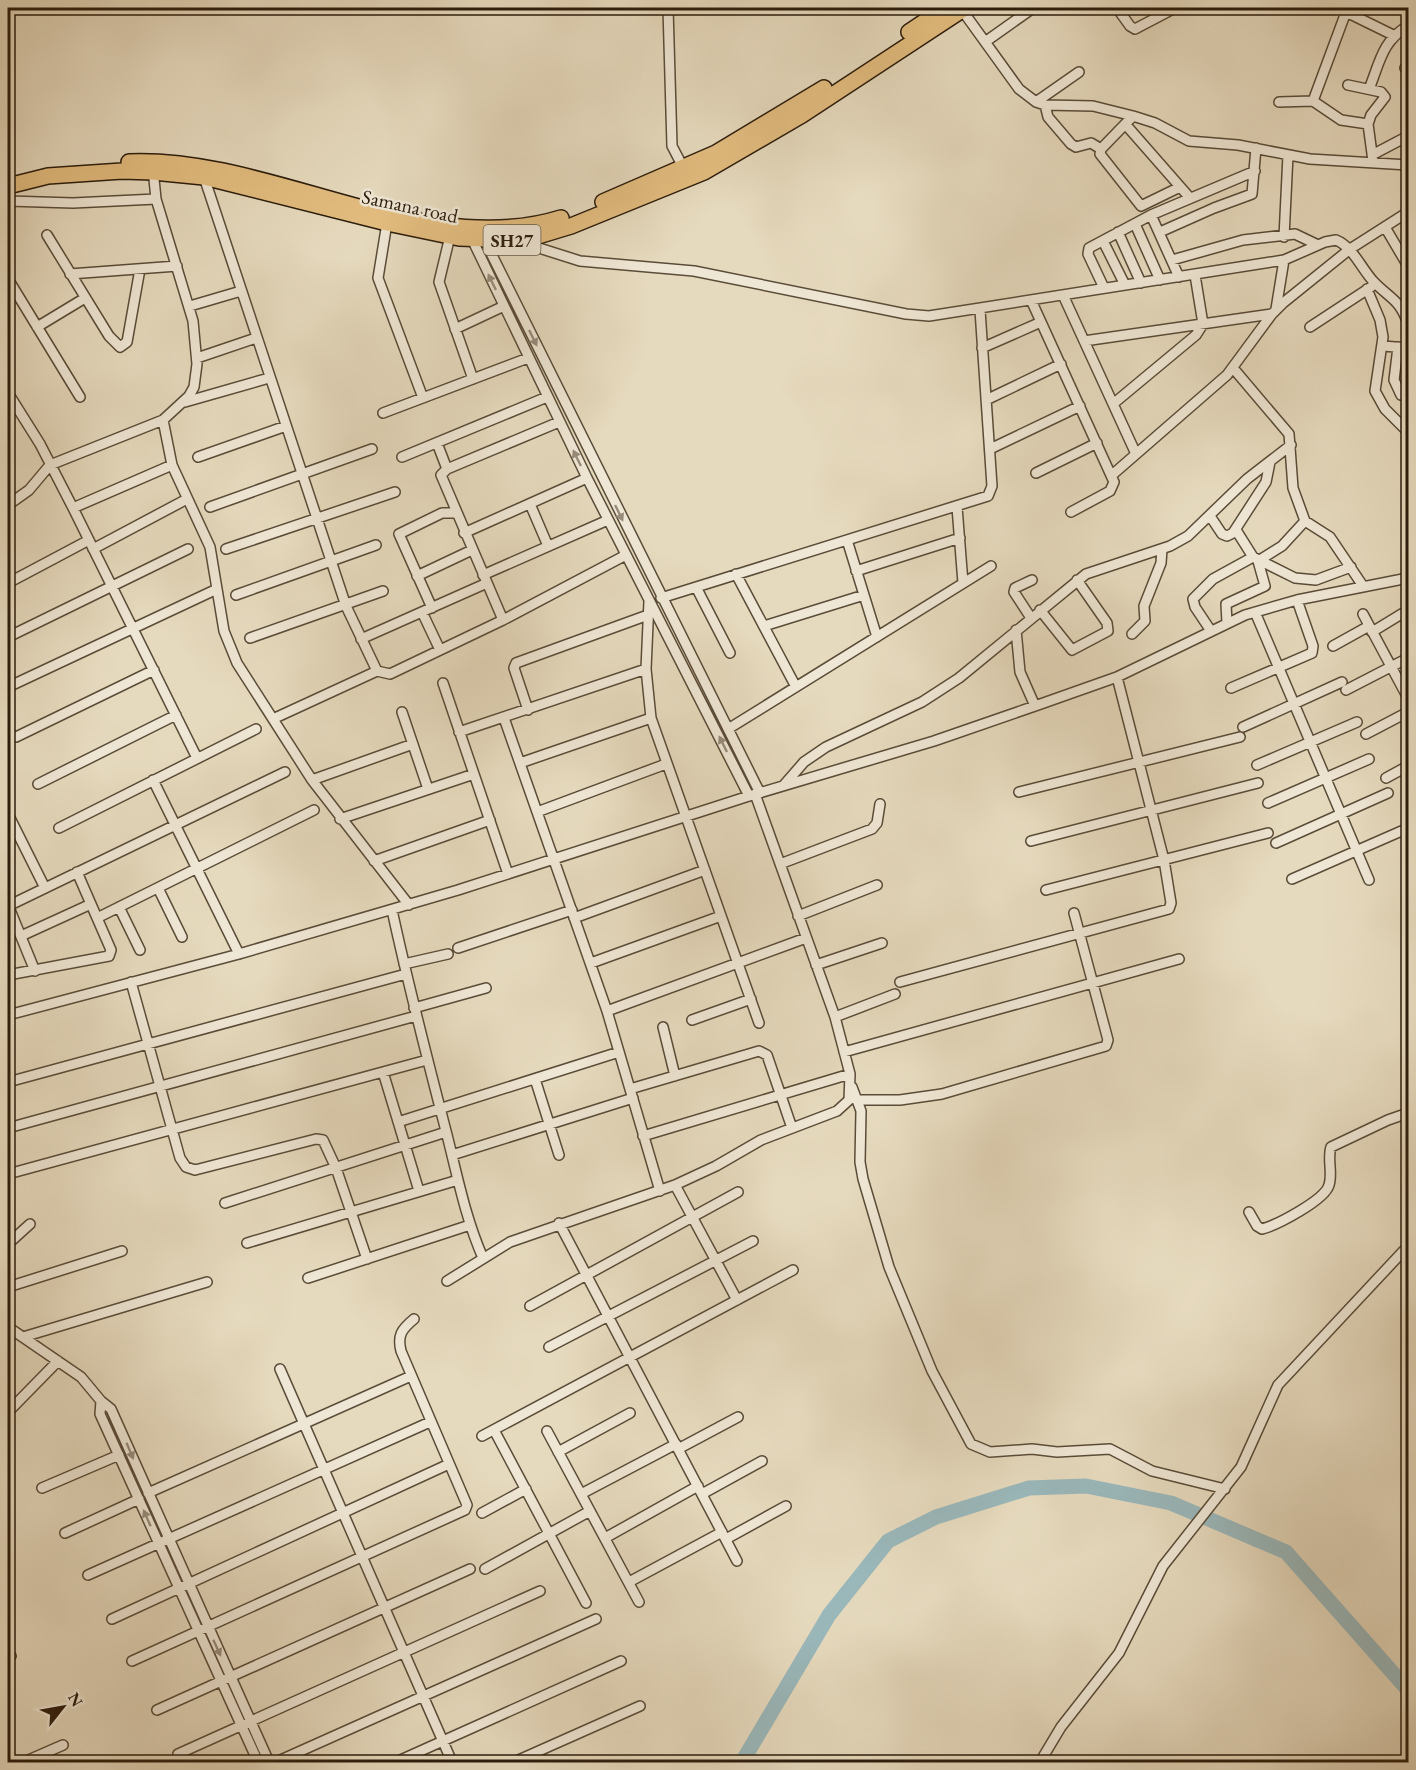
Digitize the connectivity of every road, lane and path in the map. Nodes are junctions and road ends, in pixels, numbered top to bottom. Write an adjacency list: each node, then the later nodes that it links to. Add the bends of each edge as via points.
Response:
1 (668, 8): 29 (street, via 672,146)
2 (945, 8): 29 (main road, Samana road / SH27, via 762,127)
3 (963, 8): 12 (street); 49 (main road, Samana road / SH27, via 802,115 704,172 571,226)
4 (1033, 8): 12 (street)
5 (1117, 8): 6 (street, via 1135,29)
6 (1175, 8)
7 (1361, 8): 9 (street)
8 (1342, 10): 9 (street); 16 (street)
9 (1356, 16): 11 (street)
10 (1408, 26): 11 (street)
11 (1393, 35): 15 (street)
12 (985, 42): 18 (street, via 1019,89)
13 (1079, 72): 18 (street)
14 (1348, 85): 15 (street)
15 (1369, 89): 20 (street, via 1384,94 1385,99)
16 (1313, 101): 17 (street); 20 (street, via 1341,120)
17 (1279, 102)
18 (1041, 104): 19 (street, via 1093,106); 24 (street, via 1071,144 1076,147 1091,142)
19 (1133, 116): 21 (street); 23 (street, via 1189,141)
20 (1368, 124): 26 (street)
21 (1126, 125): 24 (street); 34 (street)
22 (1408, 136): 26 (street)
23 (1256, 148): 25 (street); 30 (street)
24 (1101, 149): 34 (street, via 1100,154 1141,206)
25 (1288, 155): 26 (street, via 1310,159); 48 (street)
26 (1373, 158): 27 (street)
27 (1408, 165)
28 (154, 166): 31 (main road, Samana road / SH27, via 58,166); 32 (main road, Samana road / SH27); 33 (main road, Samana road / SH27, via 48,176); 36 (street); 43 (main road, Samana road / SH27, via 234,174)
29 (684, 169): 47 (main road, Samana road / SH27, via 546,223)
30 (1255, 171): 35 (street); 45 (street, via 1254,192 1249,196)
31 (8, 175)
32 (204, 177): 40 (main road, Samana road / SH27); 67 (street)
33 (8, 186)
34 (1180, 187): 35 (street)
35 (1190, 198): 39 (street)
36 (156, 199): 37 (street); 55 (street)
37 (8, 201)
38 (1408, 212): 42 (street)
39 (1151, 215): 41 (street); 45 (street)
40 (387, 223): 43 (main road, Samana road / SH27); 97 (street, via 378,278)
41 (1135, 224): 44 (street); 62 (street)
42 (1385, 227): 52 (street); 56 (street)
43 (451, 232): 47 (main road, Samana road / SH27); 80 (street, via 440,282)
44 (1118, 232): 50 (street); 63 (street)
45 (1160, 232): 53 (street)
46 (46, 235): 58 (street)
47 (476, 235): 49 (main road, Samana road / SH27); 72 (street, one-way to 47); 168 (street, one-way to 168)
48 (1284, 237): 51 (street, via 1299,235); 53 (street, via 1243,240)
49 (515, 240): 73 (street, via 580,261 694,271 906,314 929,316)
50 (1102, 241): 64 (street); 66 (street, via 1087,251)
51 (1318, 245): 52 (street, via 1336,240); 54 (street)
52 (1350, 249): 65 (street); 74 (street)
53 (1172, 260): 60 (street)
54 (1284, 260): 59 (street); 74 (street)
55 (177, 266): 57 (street); 71 (street)
56 (1408, 266)
57 (140, 269): 58 (street); 69 (street, via 124,346 114,344)
58 (70, 274): 69 (street)
59 (1195, 275): 60 (street); 76 (street)
60 (1179, 277): 62 (street)
61 (8, 279): 78 (street)
62 (1160, 280): 63 (street)
63 (1141, 283): 64 (street)
64 (1125, 285): 66 (street)
65 (1371, 286): 77 (street, via 1391,295); 79 (street); 83 (street)
66 (1104, 288): 68 (street)
67 (241, 291): 71 (street); 81 (street)
68 (1063, 295): 70 (street); 82 (street)
69 (85, 298): 78 (street)
70 (1031, 300): 73 (street); 75 (street)
71 (190, 306): 88 (street)
72 (504, 306): 80 (street); 87 (street)
73 (980, 310): 85 (street)
74 (1274, 312): 76 (street); 90 (street)
75 (1041, 322): 85 (street); 89 (street)
76 (1203, 324): 82 (street); 100 (street, via 1191,340)
77 (1408, 324)
78 (37, 327): 95 (street)
79 (1310, 327)
80 (455, 329): 92 (street)
81 (256, 338): 88 (street); 91 (street)
82 (1084, 341): 100 (street)
83 (1383, 346): 84 (street); 106 (street, via 1377,395)
84 (1398, 347): 86 (street); 94 (street, via 1394,380)
85 (982, 348): 98 (street)
86 (1408, 348)
87 (528, 357): 92 (street); 96 (street)
88 (197, 358): 99 (street, via 198,378)
89 (1060, 364): 98 (street); 101 (street)
90 (1233, 368): 109 (street, via 1287,431); 112 (street)
91 (269, 378): 99 (street); 105 (street)
92 (473, 379): 97 (street)
93 (8, 393): 116 (street)
94 (1401, 395)
95 (80, 397)
96 (547, 397): 104 (street); 107 (street)
97 (423, 398): 102 (street)
98 (986, 400): 111 (street)
99 (182, 402): 103 (street)
100 (1113, 404): 112 (street)
101 (1080, 406): 108 (street); 111 (street)
102 (383, 413)
103 (163, 420): 116 (street); 117 (street)
104 (559, 422): 118 (street); 122 (street, one-way to 104)
105 (286, 426): 113 (street); 119 (street)
106 (1408, 432)
107 (437, 442): 114 (street); 118 (street)
108 (1097, 443): 120 (street); 121 (street)
109 (1291, 446): 115 (street); 135 (street, via 1293,488)
110 (372, 449): 119 (street)
111 (990, 449): 128 (street, via 991,492)
112 (1136, 454): 121 (street)
113 (198, 457)
114 (402, 457)
115 (1270, 462): 132 (street, via 1241,484); 136 (street, via 1266,482)
116 (50, 465): 126 (street, via 29,490); 129 (street)
117 (172, 465): 124 (street); 129 (street)
118 (447, 468): 131 (street, via 441,478)
119 (302, 473): 127 (street); 133 (street)
120 (1036, 473)
121 (1112, 475): 130 (street, via 1113,489)
122 (587, 478): 125 (street); 134 (street)
123 (395, 492): 133 (street)
124 (187, 499): 140 (street); 164 (street, via 210,547)
125 (530, 504): 137 (street); 142 (street)
126 (8, 505)
127 (210, 507)
128 (957, 507): 138 (street); 139 (street)
129 (73, 508): 140 (street)
130 (1071, 512)
131 (456, 513): 137 (street); 154 (street, via 442,513 400,532 399,538)
132 (1210, 516): 136 (street, via 1224,536); 145 (street, via 1188,536)
133 (317, 518): 144 (street); 149 (street)
134 (608, 520): 142 (street); 147 (street)
135 (1305, 521): 148 (street, via 1282,546); 151 (street, via 1330,537)
136 (1236, 530): 148 (street)
137 (464, 533): 146 (street)
138 (960, 538): 152 (street); 160 (street)
139 (847, 540): 152 (street); 153 (street)
140 (91, 545): 159 (street); 161 (street)
141 (376, 545): 149 (street)
142 (548, 546): 156 (street)
143 (188, 549): 161 (street)
144 (226, 549)
145 (1162, 549): 158 (street, via 1102,567); 186 (street, via 1144,606 1145,621)
146 (472, 550): 154 (street); 156 (street)
147 (626, 555): 169 (street); 179 (street)
148 (1256, 559): 151 (street, via 1285,575 1304,580 1316,580); 180 (street, via 1265,586 1226,604); 185 (street, via 1213,579 1193,599)
149 (331, 561): 166 (street); 171 (street)
150 (991, 566): 160 (street)
151 (1351, 567): 163 (street)
152 (856, 571): 167 (street)
153 (736, 574): 162 (street); 181 (street)
154 (417, 576): 172 (street)
155 (1408, 578): 163 (street)
156 (485, 579): 172 (street); 179 (street)
157 (1032, 580): 178 (street, via 1014,592)
158 (1077, 580): 173 (street); 173 (street, via 1107,623 1108,631 1072,650)
159 (8, 583)
160 (963, 583): 188 (street)
161 (111, 586): 182 (street); 187 (street)
162 (696, 586): 168 (street); 193 (street)
163 (1363, 586): 170 (street)
164 (217, 589): 182 (street); 212 (street, via 229,646)
165 (383, 591): 171 (street)
166 (236, 595)
167 (864, 595): 181 (street); 188 (street)
168 (661, 598): 218 (street)
169 (649, 599): 177 (street); 244 (street, one-way to 169)
170 (1297, 600): 175 (street); 196 (street, via 1313,650)
171 (346, 606): 189 (street); 190 (street)
172 (427, 610): 190 (street); 192 (street)
173 (1040, 610): 178 (street)
174 (1408, 610): 183 (street)
175 (1254, 612): 180 (street); 196 (street)
176 (1363, 614): 183 (street)
177 (648, 615): 197 (street); 208 (street, via 516,663 514,668)
178 (1031, 618): 184 (street)
179 (503, 620): 192 (street)
180 (1227, 623): 185 (street)
181 (764, 626): 203 (street)
182 (132, 627): 198 (street); 202 (street)
183 (1371, 629): 191 (street); 195 (street)
184 (1016, 630): 207 (street, via 1020,672); 240 (street, via 970,670 922,702 812,756)
185 (1211, 631): 200 (street)
186 (1132, 634)
187 (8, 637)
188 (877, 637): 203 (street)
189 (250, 638)
190 (361, 639): 199 (street)
191 (1333, 646)
192 (440, 650): 199 (street, via 390,674)
193 (730, 653)
194 (1408, 657): 195 (street)
195 (1392, 667): 205 (street); 206 (street)
196 (1278, 668): 204 (street); 206 (street)
197 (646, 669): 208 (street); 214 (street)
198 (154, 670): 211 (street); 221 (street)
199 (377, 671): 212 (street)
200 (1117, 677): 207 (street); 227 (street)
201 (443, 683): 219 (street)
202 (8, 687)
203 (796, 687): 218 (street)
204 (1231, 688)
205 (1408, 698)
206 (1294, 705): 216 (street); 223 (street)
207 (1035, 706): 240 (street, via 934,741)
208 (528, 710): 213 (street)
209 (402, 712): 224 (street)
210 (1408, 712): 220 (street)
211 (176, 715): 225 (street); 239 (street)
212 (274, 718): 237 (street)
213 (504, 718): 219 (street); 228 (street)
214 (651, 718): 228 (street); 229 (street)
215 (1357, 722): 223 (street)
216 (1243, 727)
217 (256, 729): 225 (street)
218 (728, 729): 244 (street)
219 (459, 732): 233 (street)
220 (1366, 734)
221 (16, 737)
222 (1240, 737): 227 (street)
223 (1310, 742): 230 (street); 234 (street)
224 (413, 744): 237 (street); 241 (street)
225 (197, 758): 236 (street)
226 (1370, 759): 234 (street)
227 (1139, 762): 242 (street); 248 (street)
228 (520, 763): 249 (street)
229 (666, 764): 249 (street); 252 (street)
230 (1257, 765)
231 (1408, 766): 235 (street)
232 (285, 772): 255 (street)
233 (474, 774): 241 (street); 254 (street)
234 (1325, 778): 245 (street); 251 (street)
235 (1386, 778)
236 (153, 780): 255 (street); 256 (street)
237 (312, 780): 253 (street)
238 (1258, 783): 248 (street)
239 (38, 784)
240 (784, 785): 244 (street)
241 (429, 789): 253 (street)
242 (1019, 792)
243 (1388, 793): 251 (street)
244 (754, 794): 252 (street); 265 (street)
245 (1269, 803)
246 (880, 804): 265 (street, via 878,823 872,829)
247 (314, 810): 266 (street)
248 (1151, 811): 259 (street); 263 (street)
249 (537, 812): 262 (street)
250 (8, 814): 273 (street)
251 (1341, 815): 260 (street); 261 (street)
252 (686, 816): 262 (street); 267 (street)
253 (340, 819): 264 (street)
254 (490, 820): 264 (street); 269 (street)
255 (174, 825): 266 (street); 268 (street)
256 (59, 828)
257 (1406, 829): 261 (street)
258 (1268, 833): 263 (street)
259 (1031, 841)
260 (1276, 843)
261 (1357, 851): 270 (street); 271 (street)
262 (553, 858): 269 (street); 282 (street)
263 (1164, 860): 275 (street); 287 (street, via 1171,903 1168,909)
264 (374, 861): 278 (street)
265 (780, 864): 284 (street)
266 (196, 869): 274 (street); 294 (street)
267 (705, 870): 282 (street); 283 (street)
268 (77, 872): 273 (street); 276 (street)
269 (508, 874): 278 (street)
270 (1292, 879)
271 (1369, 880)
272 (877, 885): 284 (street)
273 (45, 888): 277 (street)
274 (158, 888): 279 (street); 289 (street)
275 (1046, 891)
276 (91, 904): 286 (street); 288 (street)
277 (8, 905): 285 (street)
278 (409, 905): 280 (street)
279 (119, 907): 286 (street); 293 (street)
280 (392, 910): 294 (street); 298 (street)
281 (1074, 913): 287 (street)
282 (573, 914): 292 (street); 297 (street)
283 (721, 916): 297 (street); 299 (street)
284 (798, 916): 290 (street)
285 (10, 918): 288 (street)
286 (97, 918): 301 (street, via 111,950 109,956)
287 (1080, 934): 305 (street); 306 (street)
288 (21, 936): 301 (street)
289 (182, 937)
290 (806, 938): 299 (street); 300 (street)
291 (882, 943): 300 (street)
292 (458, 948)
293 (140, 950)
294 (239, 954): 304 (street)
295 (448, 954): 298 (street)
296 (1179, 959): 306 (street)
297 (591, 963): 310 (street)
298 (404, 964): 302 (street)
299 (738, 964): 309 (street); 310 (street)
300 (816, 965): 313 (street)
301 (35, 971): 303 (street)
302 (406, 974): 311 (street); 317 (street)
303 (8, 975)
304 (131, 982): 312 (street); 317 (street)
305 (900, 982)
306 (1092, 982): 319 (street); 330 (street, via 1108,1040 1103,1048 942,1094)
307 (486, 988): 311 (street)
308 (895, 994): 313 (street)
309 (751, 999): 314 (street); 315 (street)
310 (607, 1011): 318 (street)
311 (415, 1012): 320 (street); 327 (street)
312 (8, 1015)
313 (835, 1017): 319 (street)
314 (692, 1020)
315 (759, 1023)
316 (663, 1027): 323 (street)
317 (148, 1043): 325 (street); 327 (street)
318 (620, 1052): 324 (street); 328 (street)
319 (844, 1052): 322 (street)
320 (427, 1060): 321 (street); 331 (street)
321 (383, 1072): 333 (street); 337 (street)
322 (850, 1074): 326 (street); 329 (street)
323 (675, 1076): 328 (street); 329 (street, via 759,1051 767,1055)
324 (535, 1079): 331 (street); 334 (street)
325 (8, 1082)
326 (851, 1084): 330 (street); 336 (street, via 849,1101 842,1108)
327 (160, 1087): 335 (street); 337 (street)
328 (631, 1094): 334 (street); 339 (street)
329 (781, 1096): 336 (street); 339 (street)
330 (858, 1100): 400 (street, via 863,1179 889,1267 932,1371 971,1444 990,1452 1110,1449 1152,1471)
331 (440, 1109): 333 (street); 338 (street)
332 (1408, 1113): 352 (street, via 1331,1147 1328,1191 1317,1200 1262,1229)
333 (398, 1122): 340 (street)
334 (549, 1124): 341 (street); 342 (street)
335 (8, 1128)
336 (792, 1128): 346 (street)
337 (172, 1129): 343 (street, via 180,1158 190,1169 316,1139 326,1144); 344 (street)
338 (446, 1132): 340 (street); 341 (street)
339 (644, 1136): 348 (street)
340 (405, 1146): 343 (street); 347 (street)
341 (452, 1155): 345 (street)
342 (559, 1155)
343 (336, 1168): 350 (street); 351 (street)
344 (8, 1174)
345 (458, 1180): 347 (street); 356 (street)
346 (675, 1185): 348 (street); 353 (street)
347 (419, 1191): 351 (street)
348 (660, 1191): 354 (street)
349 (738, 1192): 353 (street)
350 (225, 1203)
351 (351, 1212): 358 (street); 363 (street)
352 (1249, 1212)
353 (692, 1217): 364 (street); 366 (street)
354 (559, 1223): 362 (street); 366 (street)
355 (30, 1224): 359 (street)
356 (470, 1225): 362 (street); 363 (street)
357 (753, 1240): 364 (street)
358 (247, 1243)
359 (8, 1244)
360 (1408, 1246): 400 (street, via 1278,1385 1241,1467)
361 (122, 1251): 370 (street)
362 (481, 1254): 368 (street)
363 (367, 1259): 367 (street)
364 (715, 1261): 371 (street); 373 (street)
365 (793, 1270): 371 (street)
366 (587, 1275): 372 (street); 373 (street)
367 (308, 1278)
368 (447, 1281)
369 (207, 1282): 376 (street)
370 (8, 1287)
371 (737, 1300): 378 (street)
372 (530, 1306)
373 (608, 1316): 377 (street); 378 (street)
374 (414, 1319): 381 (street, via 399,1338)
375 (8, 1327): 376 (street)
376 (23, 1337): 379 (street)
377 (549, 1347)
378 (630, 1357): 388 (street); 391 (street)
379 (58, 1361): 382 (street, via 88,1383); 383 (street)
380 (280, 1368): 387 (street)
381 (411, 1376): 386 (street); 387 (street)
382 (99, 1398): 393 (street, via 100,1414); 401 (street, one-way to 401, via 111,1408)
383 (8, 1412)
384 (630, 1413): 392 (street)
385 (738, 1417): 391 (street)
386 (430, 1422): 395 (street); 396 (street)
387 (304, 1426): 396 (street); 401 (street)
388 (494, 1430): 390 (street); 398 (street)
389 (547, 1431): 392 (street)
390 (482, 1436)
391 (677, 1447): 399 (street); 402 (street)
392 (558, 1452): 402 (street)
393 (119, 1455): 397 (street); 403 (street)
394 (762, 1461): 399 (street)
395 (449, 1464): 407 (street); 413 (street, via 467,1505 465,1510)
396 (323, 1469): 407 (street); 412 (street)
397 (42, 1488)
398 (525, 1489): 406 (street); 409 (street)
399 (700, 1490): 410 (street); 411 (street)
400 (1222, 1492): 445 (street, via 1163,1566 1119,1653 1061,1727)
401 (148, 1493): 412 (street)
402 (581, 1494): 405 (street)
403 (139, 1499): 408 (street); 412 (street, one-way to 403)
404 (786, 1506): 410 (street)
405 (591, 1511): 409 (street); 411 (street)
406 (482, 1513)
407 (342, 1514): 413 (street); 419 (street)
408 (65, 1533)
409 (549, 1534): 416 (street); 422 (street)
410 (724, 1535): 414 (street); 418 (street)
411 (605, 1538): 418 (street)
412 (163, 1541): 417 (street); 419 (street)
413 (362, 1559): 423 (street); 426 (street)
414 (737, 1561)
415 (470, 1569): 423 (street)
416 (485, 1569)
417 (88, 1575)
418 (628, 1582): 421 (street)
419 (183, 1585): 424 (street); 426 (street)
420 (540, 1591): 427 (street)
421 (639, 1602)
422 (586, 1603)
423 (383, 1607): 427 (street); 430 (street)
424 (112, 1619)
425 (596, 1619): 431 (street)
426 (203, 1628): 428 (street); 430 (street)
427 (403, 1652): 431 (street); 434 (street)
428 (132, 1661)
429 (621, 1662): 435 (street)
430 (226, 1679): 433 (street); 434 (street)
431 (423, 1696): 435 (street); 441 (street)
432 (640, 1706): 444 (street)
433 (157, 1710)
434 (246, 1723): 437 (street); 439 (street); 440 (street)
435 (443, 1741): 442 (street); 443 (street)
436 (63, 1744): 438 (street)
437 (178, 1754)
438 (24, 1762)
439 (258, 1762)
440 (270, 1762)
441 (276, 1762)
442 (396, 1762)
443 (452, 1762)
444 (514, 1762)
445 (1040, 1762)

